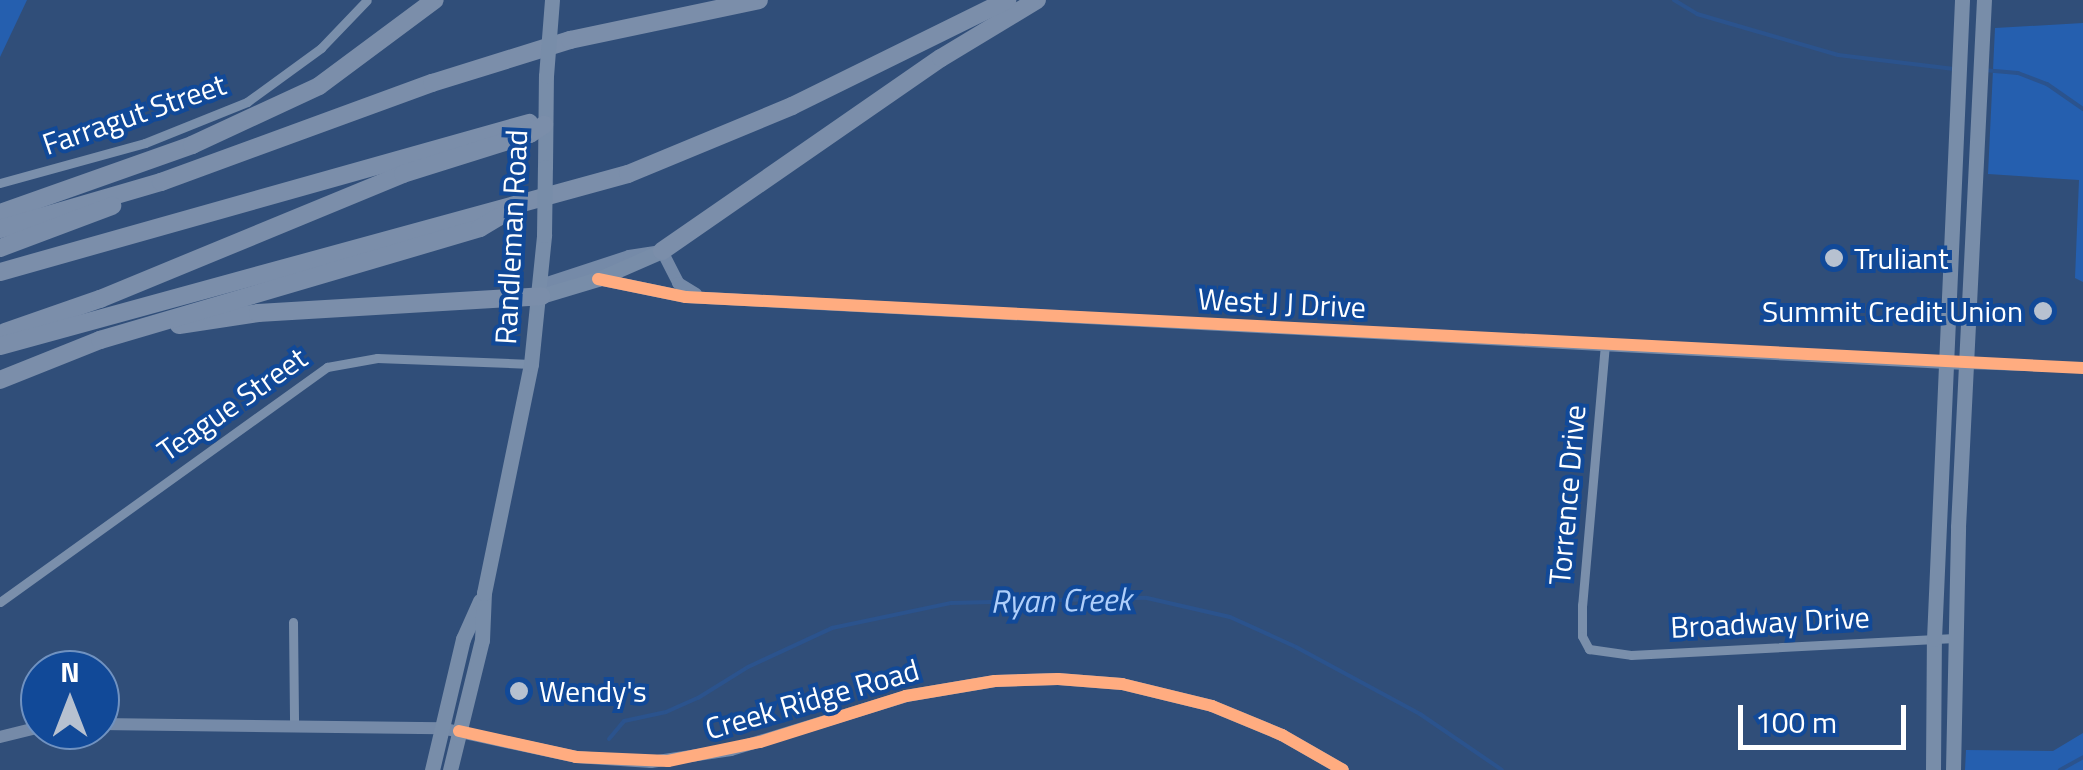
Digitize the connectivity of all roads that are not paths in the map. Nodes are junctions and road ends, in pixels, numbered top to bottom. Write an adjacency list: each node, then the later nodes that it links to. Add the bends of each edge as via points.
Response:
1 (367, 0): 11 (street, Farragut Street, via 321,48 248,102 145,143)
2 (435, 0): 13 (highway, via 318,86 192,144)
3 (552, 0): 9 (main road, Randleman Road, bridge)
4 (759, 0): 10 (highway, via 570,40)
5 (1007, 0): 12 (highway, via 716,140)
6 (1037, 0): 16 (highway, via 941,58)
7 (1962, 0): 25 (main road)
8 (1984, 0): 27 (main road)
9 (544, 125): 17 (highway, via 475,136); 19 (main road, Randleman Road, bridge); 21 (highway)
10 (161, 182): 14 (highway); 15 (highway)
11 (0, 183)
12 (516, 207): 22 (highway, via 480,228); 24 (highway)
13 (0, 213)
14 (0, 229)
15 (0, 248)
16 (662, 251): 18 (main road, West J J Drive); 19 (street, via 629,256); 20 (street, via 682,287)
17 (0, 272)
18 (598, 280): 19 (main road, West J J Drive); 20 (street, West J J Drive)
19 (541, 291): 22 (highway, via 258,313); 26 (main road, Randleman Road)
20 (708, 297): 23 (street, West J J Drive)
21 (0, 334)
22 (100, 340): 29 (highway)
23 (1605, 344): 25 (street, West J J Drive); 35 (street, Torrence Drive, via 1582,605)
24 (0, 346)
25 (1944, 363): 27 (street, West J J Drive); 34 (main road)
26 (531, 364): 30 (main road, Randleman Road); 31 (street, Teague Street, via 377,358 327,367)
27 (1966, 364): 28 (street); 33 (main road)
28 (2083, 368)
29 (0, 380)
30 (484, 593): 38 (main road, Randleman Road, via 463,639); 39 (main road, Randleman Road, via 482,640)
31 (0, 602)
32 (292, 622): 37 (street)
33 (1955, 638): 34 (street, Broadway Drive); 44 (main road)
34 (1934, 639): 35 (street, Broadway Drive, via 1631,655); 43 (main road)
35 (1589, 649)
36 (120, 724): 37 (street, Creek Ridge Road)
37 (294, 725): 38 (street, Creek Ridge Road)
38 (441, 728): 39 (street, Creek Ridge Road); 40 (main road, Randleman Road)
39 (459, 731): 41 (main road, Randleman Road); 42 (street, Creek Ridge Road, via 576,757 668,761 732,750 922,693 1058,679 1122,684 1212,706)
40 (432, 770)
41 (450, 770)
42 (1343, 770)
43 (1933, 770)
44 (1952, 770)

